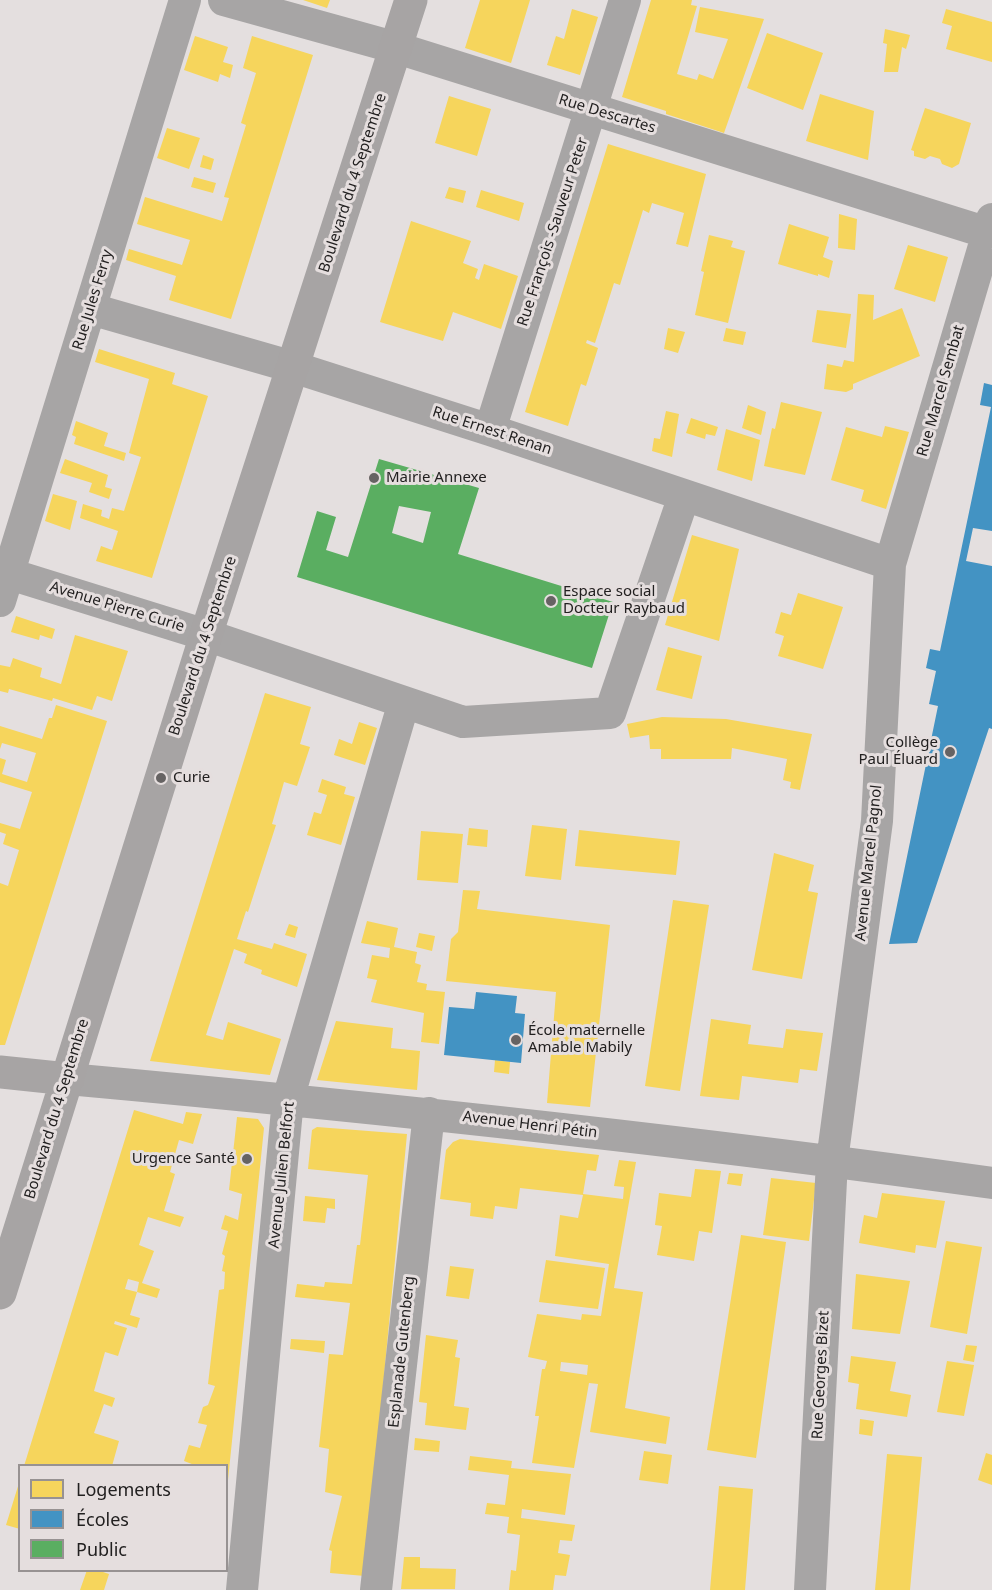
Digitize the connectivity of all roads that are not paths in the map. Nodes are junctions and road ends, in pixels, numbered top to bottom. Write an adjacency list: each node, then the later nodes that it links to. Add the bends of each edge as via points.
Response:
1 (185, 0): 8 (street, Rue Jules Ferry)
2 (224, 0): 5 (street, Rue Descartes)
3 (411, 0): 5 (street, Boulevard du 4 Septembre)
4 (625, 0): 6 (street, Rue François -Sauveur Peter)
5 (396, 48): 6 (street, Rue Descartes); 9 (street, Boulevard du 4 Septembre)
6 (592, 109): 7 (street, Rue Descartes); 10 (street, Rue François -Sauveur Peter)
7 (990, 226): 12 (street, Rue Marcel Sembat)
8 (91, 309): 9 (street, Rue Ernest Renan); 13 (street, Rue Jules Ferry)
9 (293, 368): 10 (street, Rue Ernest Renan); 14 (street, Boulevard du 4 Septembre)
10 (490, 430): 11 (street, Rue Ernest Renan)
11 (684, 496): 12 (street, Rue Ernest Renan); 15 (street, Avenue Pierre Curie, via 610,713 463,722)
12 (890, 564): 20 (street, Avenue Marcel Pagnol, via 877,821)
13 (3, 582): 14 (street, Avenue Pierre Curie)
14 (206, 635): 15 (street, Avenue Pierre Curie); 17 (street, Boulevard du 4 Septembre)
15 (404, 702): 18 (street, Avenue Julien Belfort)
16 (0, 1072): 17 (street)
17 (68, 1078): 18 (street, Avenue Henri Pétin); 22 (street, Boulevard du 4 Septembre)
18 (288, 1099): 19 (street, Avenue Henri Pétin); 23 (street, Avenue Julien Belfort)
19 (429, 1113): 20 (street, Avenue Henri Pétin); 24 (street, Esplanade Gutenberg)
20 (832, 1161): 21 (street, Avenue Henri Pétin); 25 (street, Rue Georges Bizet)
21 (992, 1183)
22 (0, 1293)
23 (242, 1590)
24 (376, 1590)
25 (810, 1590)

